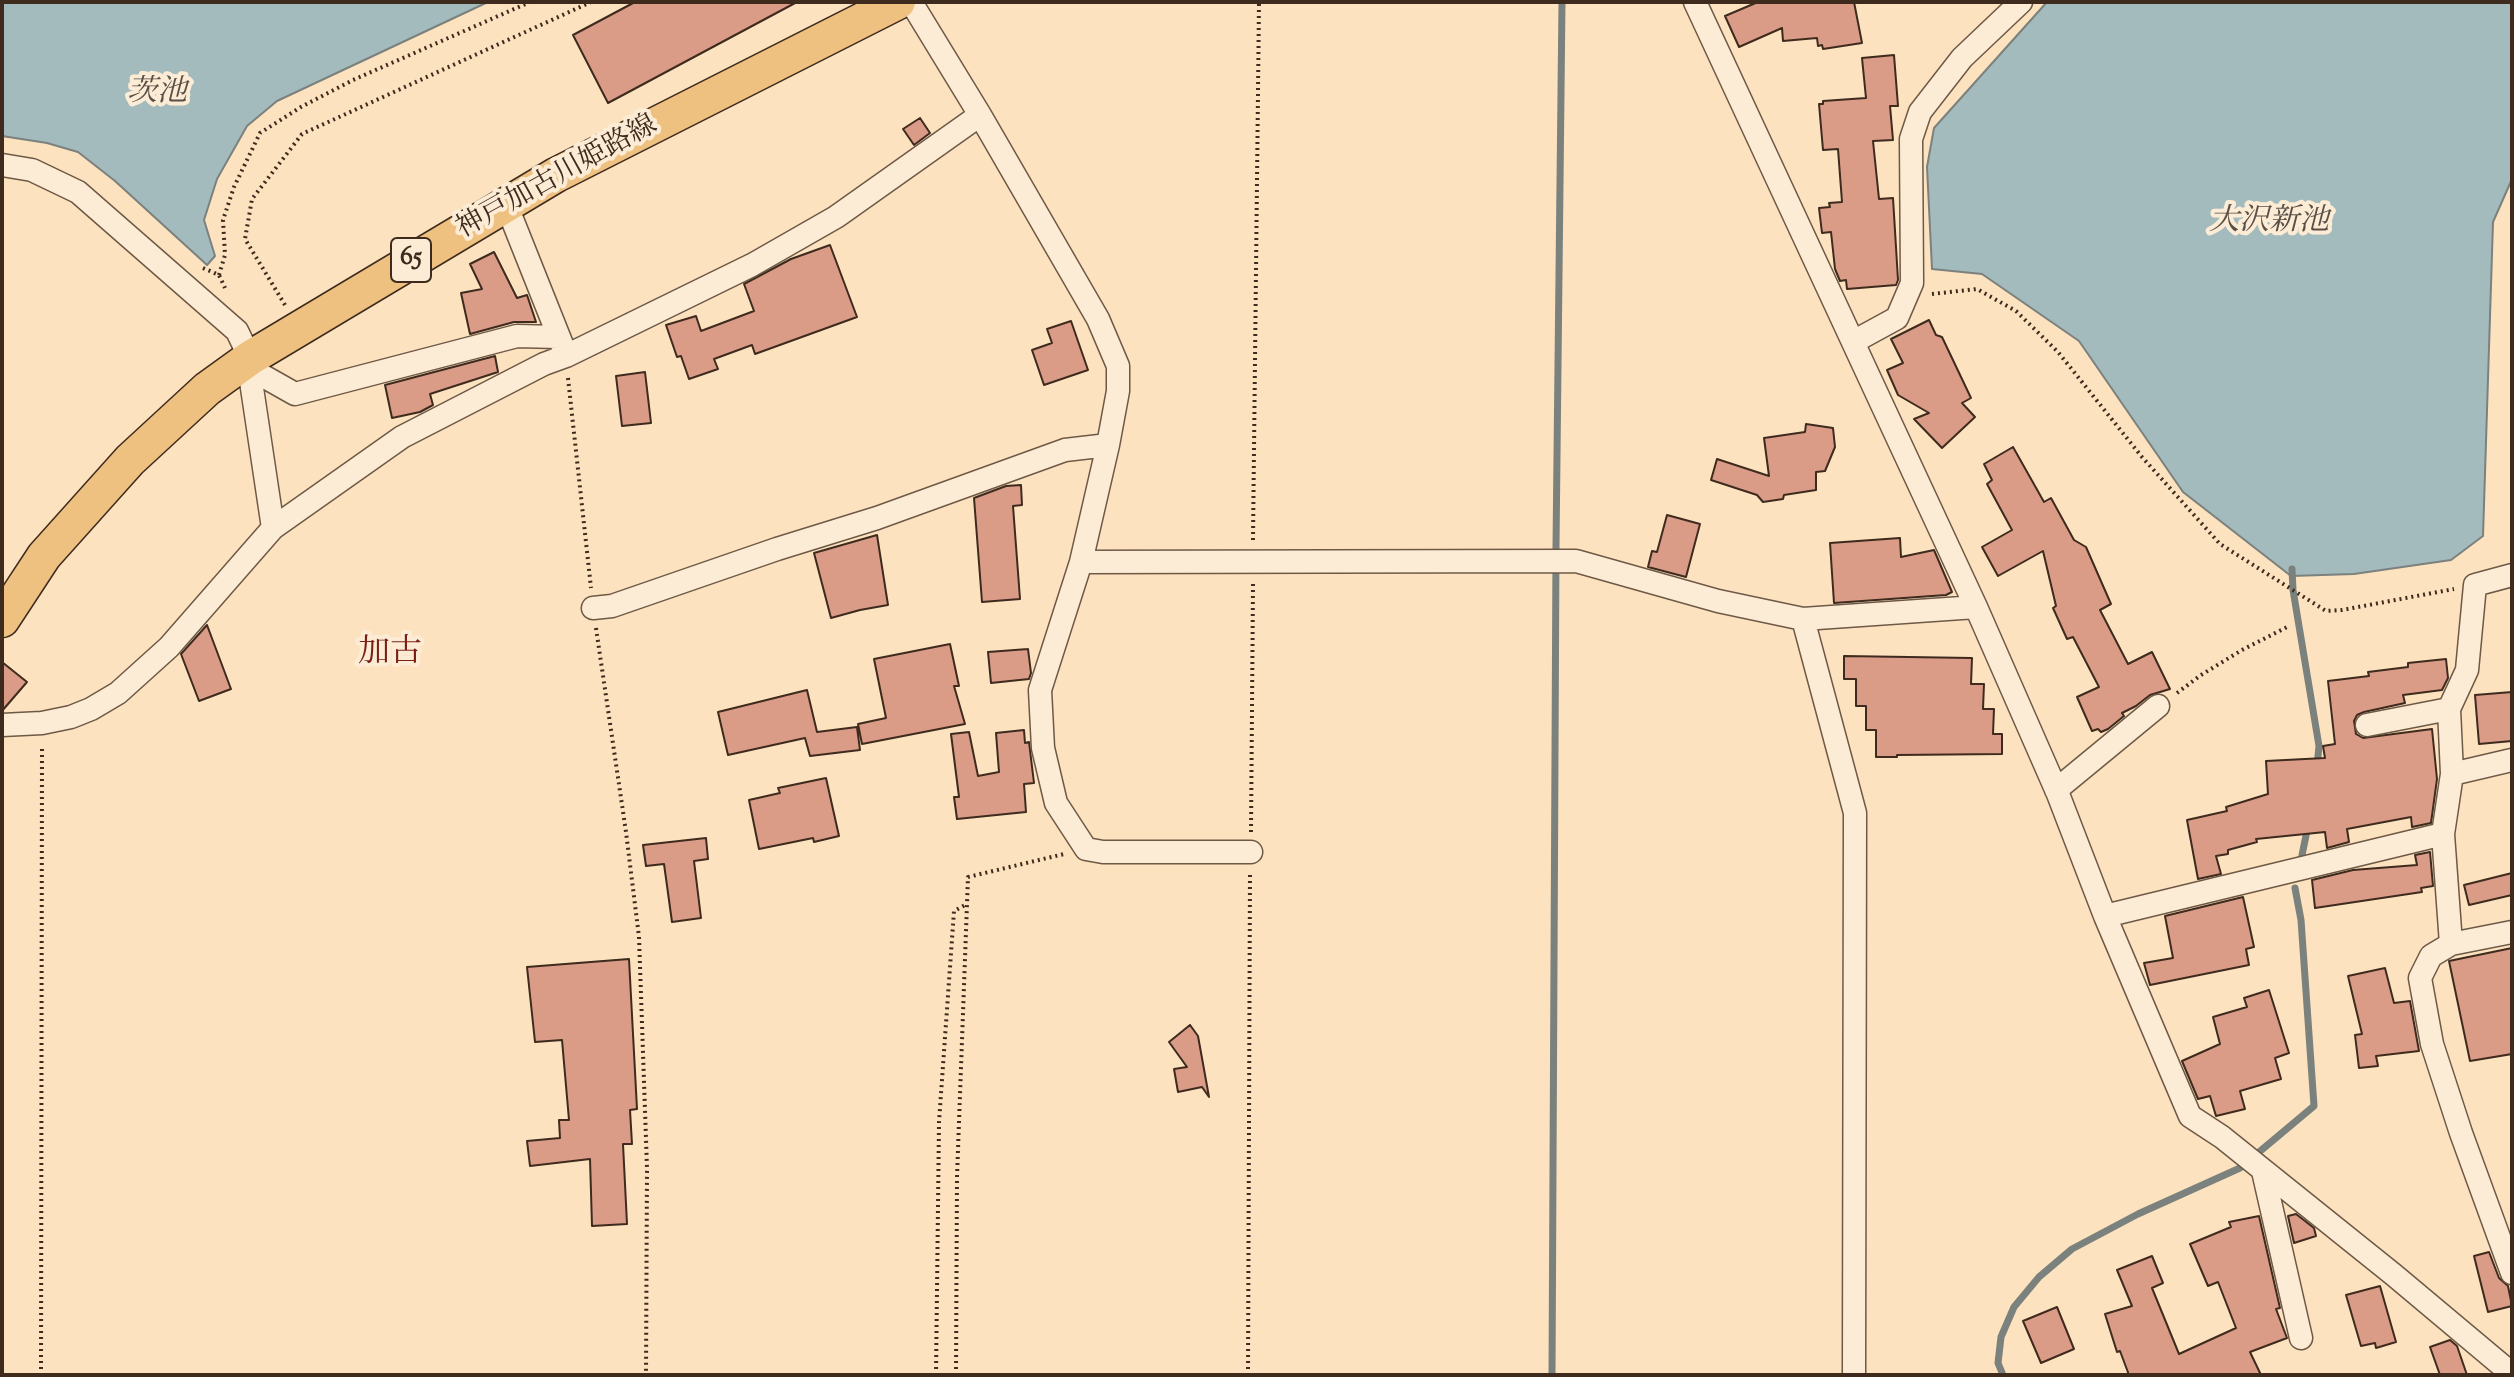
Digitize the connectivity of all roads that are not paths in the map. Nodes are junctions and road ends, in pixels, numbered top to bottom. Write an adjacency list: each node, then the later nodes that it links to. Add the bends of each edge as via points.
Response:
1 (898, 2): 7 (main road, 神戸加古川姫路線 / 65)
2 (911, 2): 5 (street)
3 (1695, 2): 8 (street)
4 (2021, 2): 8 (street, via 1962,58 1920,112 1911,139 1912,283 1897,318)
5 (980, 115): 9 (street, via 824,224 752,265); 11 (street, via 1098,319 1118,366)
6 (2, 165): 10 (street, via 32,170 78,192 237,331)
7 (506, 204): 9 (street); 10 (main road, 神戸加古川姫路線 / 65)
8 (1853, 342): 15 (street)
9 (562, 346): 10 (street, via 517,336 295,394); 12 (street, via 544,364 402,437)
10 (249, 363): 12 (street); 18 (main road, 神戸加古川姫路線 / 65, via 207,389 130,460 44,556)
11 (1108, 445): 13 (street); 16 (street, via 1065,450 877,518)
12 (273, 528): 21 (street, via 169,647 118,693 81,713 42,723)
13 (1081, 562): 17 (street, via 1576,561); 27 (street, via 1040,690 1043,748 1056,803 1086,849)
14 (2512, 575): 20 (street, via 2475,585 2467,670)
15 (1976, 607): 17 (street); 25 (street)
16 (593, 608)
17 (1803, 619): 35 (street, via 1855,813)
18 (2, 620)
19 (2158, 706): 25 (street)
20 (2449, 709): 22 (street); 24 (street)
21 (2, 725)
22 (2367, 725)
23 (2512, 760): 24 (street)
24 (2452, 774): 26 (street)
25 (2056, 790): 28 (street)
26 (2443, 834): 28 (street); 30 (street)
27 (1251, 852)
28 (2105, 916): 31 (street, via 2190,1116)
29 (2512, 932): 30 (street)
30 (2451, 944): 32 (street, via 2431,956 2420,978 2437,1059)
31 (2263, 1171): 33 (street); 34 (street)
32 (2512, 1273)
33 (2301, 1338)
34 (2512, 1374)
35 (1854, 1375)

